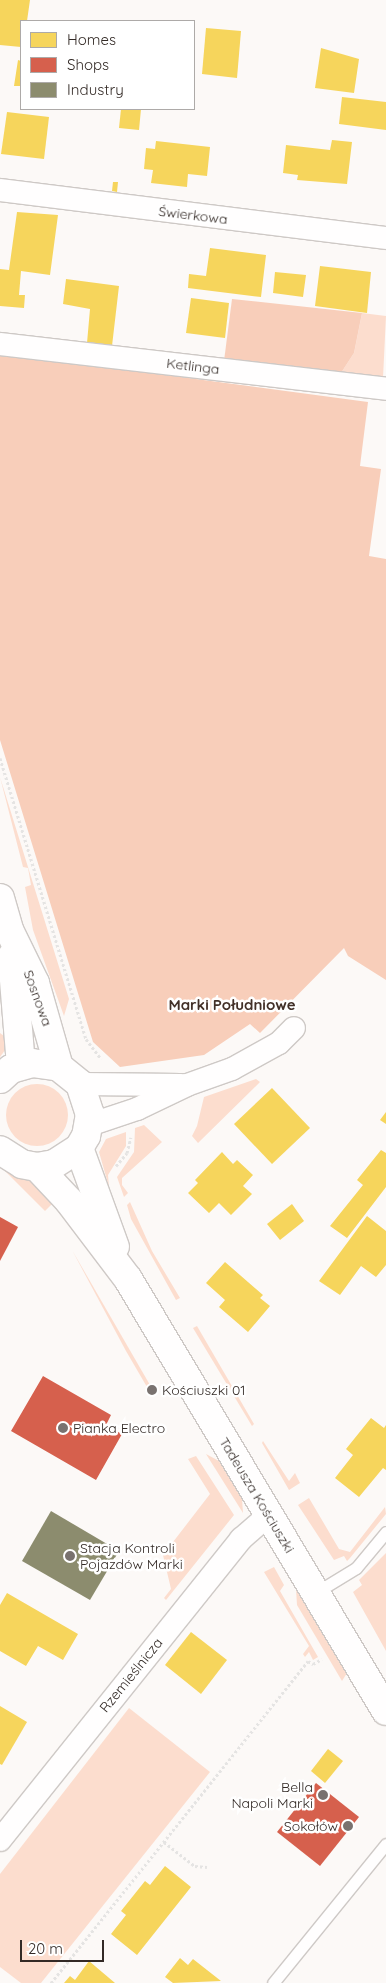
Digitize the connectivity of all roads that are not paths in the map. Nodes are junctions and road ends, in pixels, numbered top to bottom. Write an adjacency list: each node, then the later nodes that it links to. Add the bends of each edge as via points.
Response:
1 (0, 190): 2 (street, Świerkowa)
2 (386, 238)
3 (0, 344): 4 (street, Ketlinga)
4 (386, 389)
5 (0, 898): 6 (street, Sosnowa)
6 (10, 932): 8 (street, Sosnowa, via 17,988); 9 (street, Sosnowa, via 35,983)
7 (294, 1028): 10 (street, via 257,1057)
8 (11, 1072): 9 (street, via 43,1062)
9 (70, 1075): 10 (street); 11 (street, Sosnowa, via 89,1104)
10 (187, 1085): 11 (street)
11 (84, 1136): 13 (street, via 64,1160); 14 (street, Tadeusza Kościuszki)
12 (0, 1150): 13 (street, via 12,1160)
13 (38, 1167): 14 (street, Tadeusza Kościuszki, via 69,1201)
14 (128, 1279): 15 (street, Tadeusza Kościuszki)
15 (268, 1515): 17 (street, Tadeusza Kościuszki); 19 (street, Rzemieślnicza, via 241,1540)
16 (386, 1532): 17 (lane, via 356,1568)
17 (316, 1593): 18 (street, Tadeusza Kościuszki)
18 (386, 1711)
19 (0, 1840)
20 (386, 1844): 21 (lane)
21 (273, 1983)

